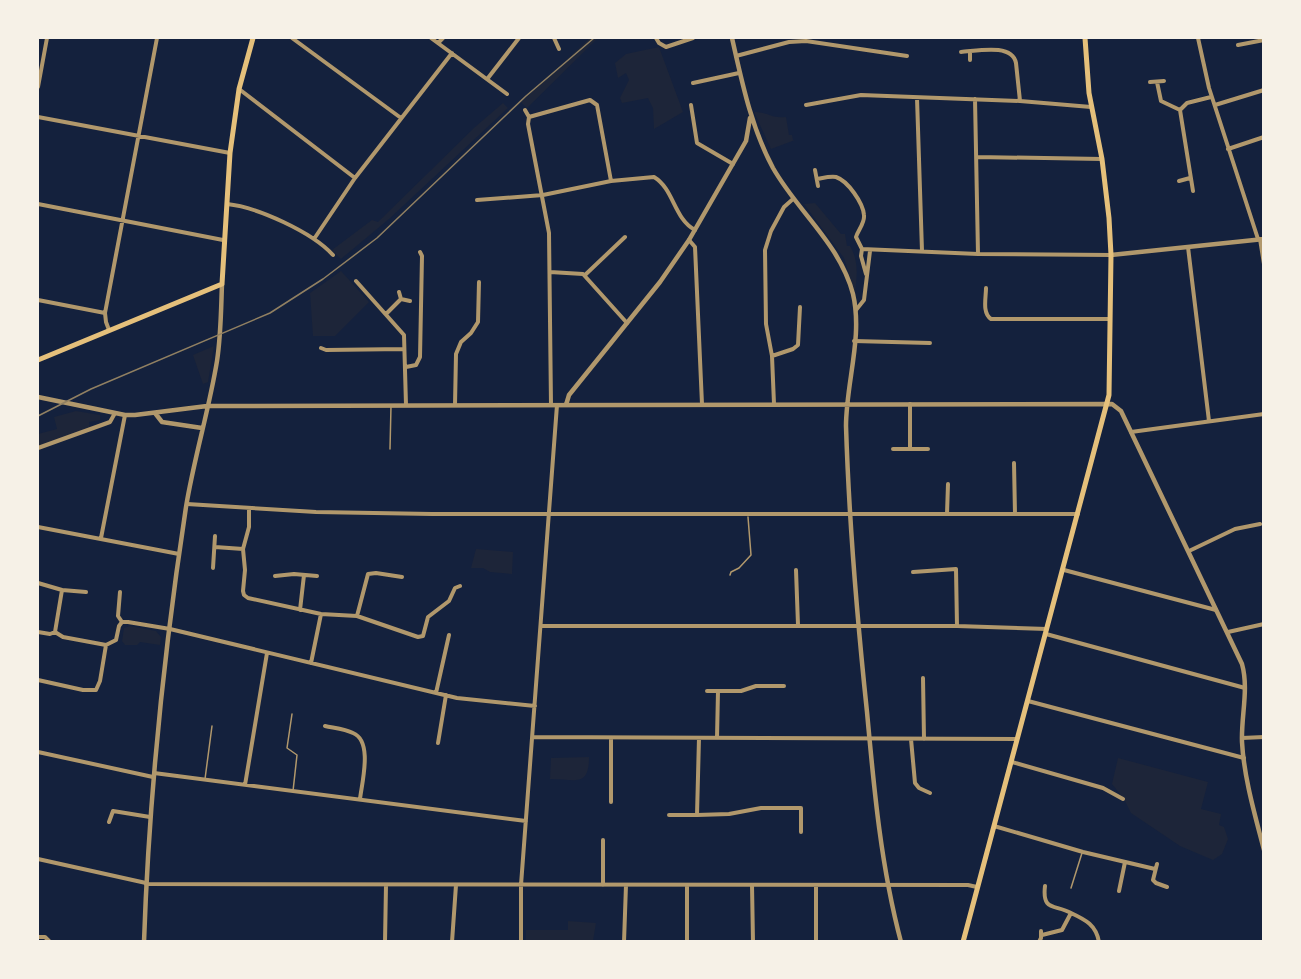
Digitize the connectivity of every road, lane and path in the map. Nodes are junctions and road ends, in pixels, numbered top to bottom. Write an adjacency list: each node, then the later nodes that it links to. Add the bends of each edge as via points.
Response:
1 (47, 38): 18 (street)
2 (157, 38): 51 (street)
3 (253, 38): 34 (main road)
4 (292, 38): 50 (street)
5 (431, 38): 16 (street)
6 (443, 38): 16 (street)
7 (519, 38): 28 (street)
8 (554, 38): 20 (street)
9 (656, 38): 10 (street, via 666,47)
10 (693, 38)
11 (732, 38): 24 (street)
12 (1085, 38): 44 (main road)
13 (1198, 38): 37 (street)
14 (789, 40): 24 (street); 25 (street)
15 (1263, 40): 19 (street)
16 (438, 43): 23 (street)
17 (38, 44): 18 (street)
18 (46, 45): 33 (street)
19 (1238, 45)
20 (559, 49)
21 (962, 52): 22 (street)
22 (970, 52): 26 (street); 40 (street, via 1002,51 1015,57)
23 (452, 53): 28 (street); 50 (street)
24 (736, 56): 27 (street)
25 (907, 56)
26 (970, 60)
27 (739, 73): 30 (street); 47 (street)
28 (488, 78): 36 (street)
29 (1164, 81): 32 (street)
30 (693, 82)
31 (1150, 82): 32 (street)
32 (1157, 82): 46 (street, via 1161,101)
33 (38, 87)
34 (239, 89): 56 (main road); 61 (street)
35 (1263, 90): 43 (street)
36 (507, 94)
37 (1211, 97): 43 (street); 46 (street, via 1187,103)
38 (916, 98): 39 (street); 42 (street, via 861,94); 83 (street)
39 (975, 99): 40 (street); 57 (street)
40 (1020, 101): 44 (street)
41 (691, 105): 59 (street, via 697,143)
42 (806, 105)
43 (1215, 105): 55 (street)
44 (1091, 107): 58 (main road)
45 (525, 110): 49 (street)
46 (1180, 110): 62 (street)
47 (751, 115): 53 (street); 54 (street)
48 (38, 117): 51 (street)
49 (529, 117): 65 (street, via 594,102); 68 (street)
50 (400, 118): 61 (street)
51 (139, 135): 56 (street); 73 (street)
52 (1263, 137): 55 (street)
53 (760, 139): 54 (street); 69 (street)
54 (746, 141): 59 (street)
55 (1228, 149): 77 (street)
56 (230, 153): 72 (main road)
57 (977, 157): 58 (street); 85 (street)
58 (1102, 159): 87 (main road)
59 (733, 164): 74 (street)
60 (816, 170): 63 (street)
61 (356, 178): 76 (street)
62 (1190, 178): 64 (street); 67 (street)
63 (817, 179): 66 (street); 81 (street, via 840,179 861,205 864,219 856,237)
64 (1179, 180)
65 (611, 181): 68 (street); 74 (street, via 648,177 658,180 685,223)
66 (818, 186)
67 (1193, 191)
68 (543, 195): 70 (street); 89 (street)
69 (793, 199): 101 (street, via 844,266); 111 (street, via 778,216 766,245 766,324)
70 (477, 200)
71 (38, 204): 73 (street)
72 (226, 204): 76 (street, via 287,224); 78 (main road)
73 (123, 220): 78 (street); 102 (street)
74 (695, 230): 79 (street)
75 (625, 237): 91 (street)
76 (314, 239): 86 (street)
77 (1260, 239): 80 (street); 88 (street)
78 (223, 240): 94 (main road)
79 (689, 240): 105 (street); 116 (street, via 695,247)
80 (1188, 247): 87 (street); 131 (street)
81 (862, 249): 82 (street); 90 (street)
82 (870, 251): 83 (street); 90 (street)
83 (922, 251): 85 (street)
84 (420, 252): 113 (street, via 420,357 416,364)
85 (978, 254): 87 (street)
86 (333, 255)
87 (1111, 255): 104 (main road)
88 (1263, 264)
89 (550, 272): 91 (street); 122 (street)
90 (867, 274): 101 (street, via 863,302)
91 (585, 275): 105 (street)
92 (356, 281): 103 (street)
93 (479, 282): 121 (street, via 478,322 456,354)
94 (222, 284): 106 (main road); 125 (street, via 218,348)
95 (986, 288): 104 (street, via 986,314 992,319)
96 (399, 292): 97 (street)
97 (401, 299): 99 (street); 103 (street)
98 (38, 300): 102 (street)
99 (410, 301)
100 (800, 307): 111 (street, via 798,345)
101 (856, 311): 107 (street)
102 (105, 314): 106 (street)
103 (386, 314): 110 (street, via 402,332)
104 (1110, 319): 115 (main road)
105 (627, 323): 124 (street, via 569,395)
106 (109, 330): 112 (main road)
107 (854, 341): 108 (street); 118 (street)
108 (930, 343)
109 (321, 348): 110 (street)
110 (404, 349): 113 (street)
111 (772, 356): 117 (street)
112 (38, 360)
113 (406, 367): 120 (street)
114 (38, 397): 127 (street)
115 (1108, 403): 119 (street); 133 (street, via 1121,411); 148 (main road)
116 (702, 404): 117 (street); 124 (street)
117 (774, 404): 118 (street)
118 (847, 404): 119 (street); 145 (street)
119 (910, 404): 137 (street)
120 (406, 405): 121 (street); 126 (street)
121 (455, 405): 122 (street)
122 (551, 405): 123 (street)
123 (557, 405): 124 (street); 143 (street)
124 (566, 405)
125 (207, 406): 126 (street); 128 (street); 132 (street)
126 (391, 406): 135 (lane)
127 (115, 413): 130 (street); 134 (street, via 110,422)
128 (155, 413): 130 (street); 132 (street, via 162,422)
129 (1263, 414): 131 (street)
130 (125, 415): 152 (street)
131 (1209, 421): 133 (street)
132 (202, 428): 141 (street)
133 (1131, 432): 155 (street)
134 (38, 448)
135 (390, 449)
136 (893, 449): 137 (street)
137 (910, 449): 138 (street)
138 (928, 449)
139 (1014, 463): 147 (street)
140 (948, 484): 146 (street)
141 (186, 504): 142 (street); 156 (street)
142 (249, 509): 143 (street); 154 (street)
143 (550, 514): 144 (street); 179 (street)
144 (748, 514): 145 (street); 162 (lane, via 751,555)
145 (850, 514): 146 (street); 181 (street)
146 (947, 514): 147 (street)
147 (1015, 514): 148 (street)
148 (1079, 514): 159 (main road)
149 (1260, 524): 155 (street, via 1235,529)
150 (38, 527): 152 (street)
151 (215, 536): 153 (street)
152 (101, 538): 156 (street)
153 (214, 547): 154 (street); 157 (street)
154 (243, 549): 173 (street, via 244,595)
155 (1189, 551): 174 (street)
156 (179, 554): 183 (street)
157 (213, 568)
158 (796, 570): 180 (street)
159 (1064, 570): 174 (street); 186 (main road)
160 (913, 572): 182 (street, via 956,568)
161 (304, 575): 163 (street); 164 (street); 173 (street)
162 (730, 575)
163 (275, 576)
164 (317, 576)
165 (402, 577): 176 (street, via 368,574)
166 (38, 583): 169 (street)
167 (450, 585): 170 (street)
168 (460, 586): 170 (street)
169 (62, 590): 171 (street); 185 (street)
170 (454, 591): 176 (street, via 449,601 428,617 423,636)
171 (86, 592)
172 (120, 592): 177 (street, via 118,616)
173 (300, 610): 175 (street)
174 (1217, 610): 187 (street)
175 (321, 614): 176 (street); 191 (street)
176 (357, 616)
177 (122, 622): 183 (street); 189 (street, via 116,640)
178 (1263, 624): 187 (street)
179 (541, 626): 180 (street); 201 (street)
180 (798, 626): 181 (street)
181 (857, 626): 182 (street); 210 (street)
182 (957, 626): 186 (street, via 1038,627)
183 (170, 629): 190 (street); 219 (street)
184 (38, 632): 185 (street)
185 (55, 632): 189 (street)
186 (1047, 632): 195 (street); 200 (main road)
187 (1228, 632): 195 (street, via 1242,664)
188 (449, 635): 198 (street)
189 (106, 645): 193 (street, via 96,690)
190 (267, 653): 191 (street); 221 (street)
191 (310, 663): 198 (street)
192 (923, 678): 213 (street)
193 (38, 680)
194 (784, 686): 197 (street)
195 (1245, 688): 211 (street)
196 (707, 691): 197 (street)
197 (718, 691): 209 (street)
198 (436, 693): 199 (street)
199 (446, 695): 201 (street); 215 (street)
200 (1028, 701): 214 (main road); 217 (street)
201 (535, 706): 205 (street)
202 (292, 714): 222 (lane, via 287,748 297,755)
203 (212, 726): 220 (lane)
204 (325, 726): 224 (street, via 352,732 362,740 365,755)
205 (533, 737): 207 (street); 232 (street)
206 (1263, 737): 211 (street)
207 (611, 738): 208 (street); 226 (street)
208 (699, 738): 209 (street); 230 (street)
209 (717, 738): 210 (street)
210 (869, 738): 212 (street); 250 (street)
211 (1242, 738): 217 (street)
212 (911, 739): 213 (street); 223 (street, via 915,783)
213 (924, 739): 214 (street)
214 (1017, 739): 218 (main road)
215 (438, 743)
216 (38, 752): 219 (street)
217 (1244, 758): 237 (street)
218 (1012, 762): 225 (street, via 1103,788); 234 (main road)
219 (154, 775): 220 (street); 231 (street)
220 (205, 779): 221 (street)
221 (245, 784): 222 (street)
222 (292, 791): 224 (street)
223 (930, 794)
224 (360, 799): 232 (street)
225 (1123, 799)
226 (611, 802)
227 (809, 807): 228 (street)
228 (801, 808): 230 (street); 235 (street)
229 (669, 815): 230 (street)
230 (697, 815)
231 (150, 817): 233 (street, via 113,811); 241 (street)
232 (526, 820): 244 (street)
233 (109, 822)
234 (993, 826): 238 (street); 252 (main road)
235 (801, 832)
236 (603, 840): 245 (street)
237 (1263, 850)
238 (1083, 852): 240 (street); 254 (lane)
239 (38, 859): 241 (street)
240 (1125, 862): 253 (street, via 1156,866 1154,882); 255 (street)
241 (146, 883): 242 (street); 259 (street)
242 (386, 885): 243 (street); 260 (street)
243 (456, 885): 244 (street); 261 (street)
244 (521, 885): 245 (street); 262 (street)
245 (603, 885): 246 (street)
246 (626, 885): 247 (street); 263 (street)
247 (687, 885): 248 (street); 264 (street)
248 (752, 885): 249 (street); 265 (street)
249 (816, 885): 250 (street); 266 (street)
250 (888, 885): 252 (street); 267 (street)
251 (1046, 886): 256 (street, via 1047,904)
252 (977, 887): 268 (main road)
253 (1167, 887)
254 (1071, 888)
255 (1119, 891)
256 (1071, 913): 269 (street, via 1062,930 1041,933); 270 (street, via 1090,923)
257 (38, 937): 258 (street)
258 (50, 942)
259 (144, 942)
260 (385, 942)
261 (453, 942)
262 (521, 942)
263 (624, 942)
264 (687, 942)
265 (753, 942)
266 (816, 942)
267 (901, 942)
268 (963, 942)
269 (1039, 942)
270 (1099, 942)

